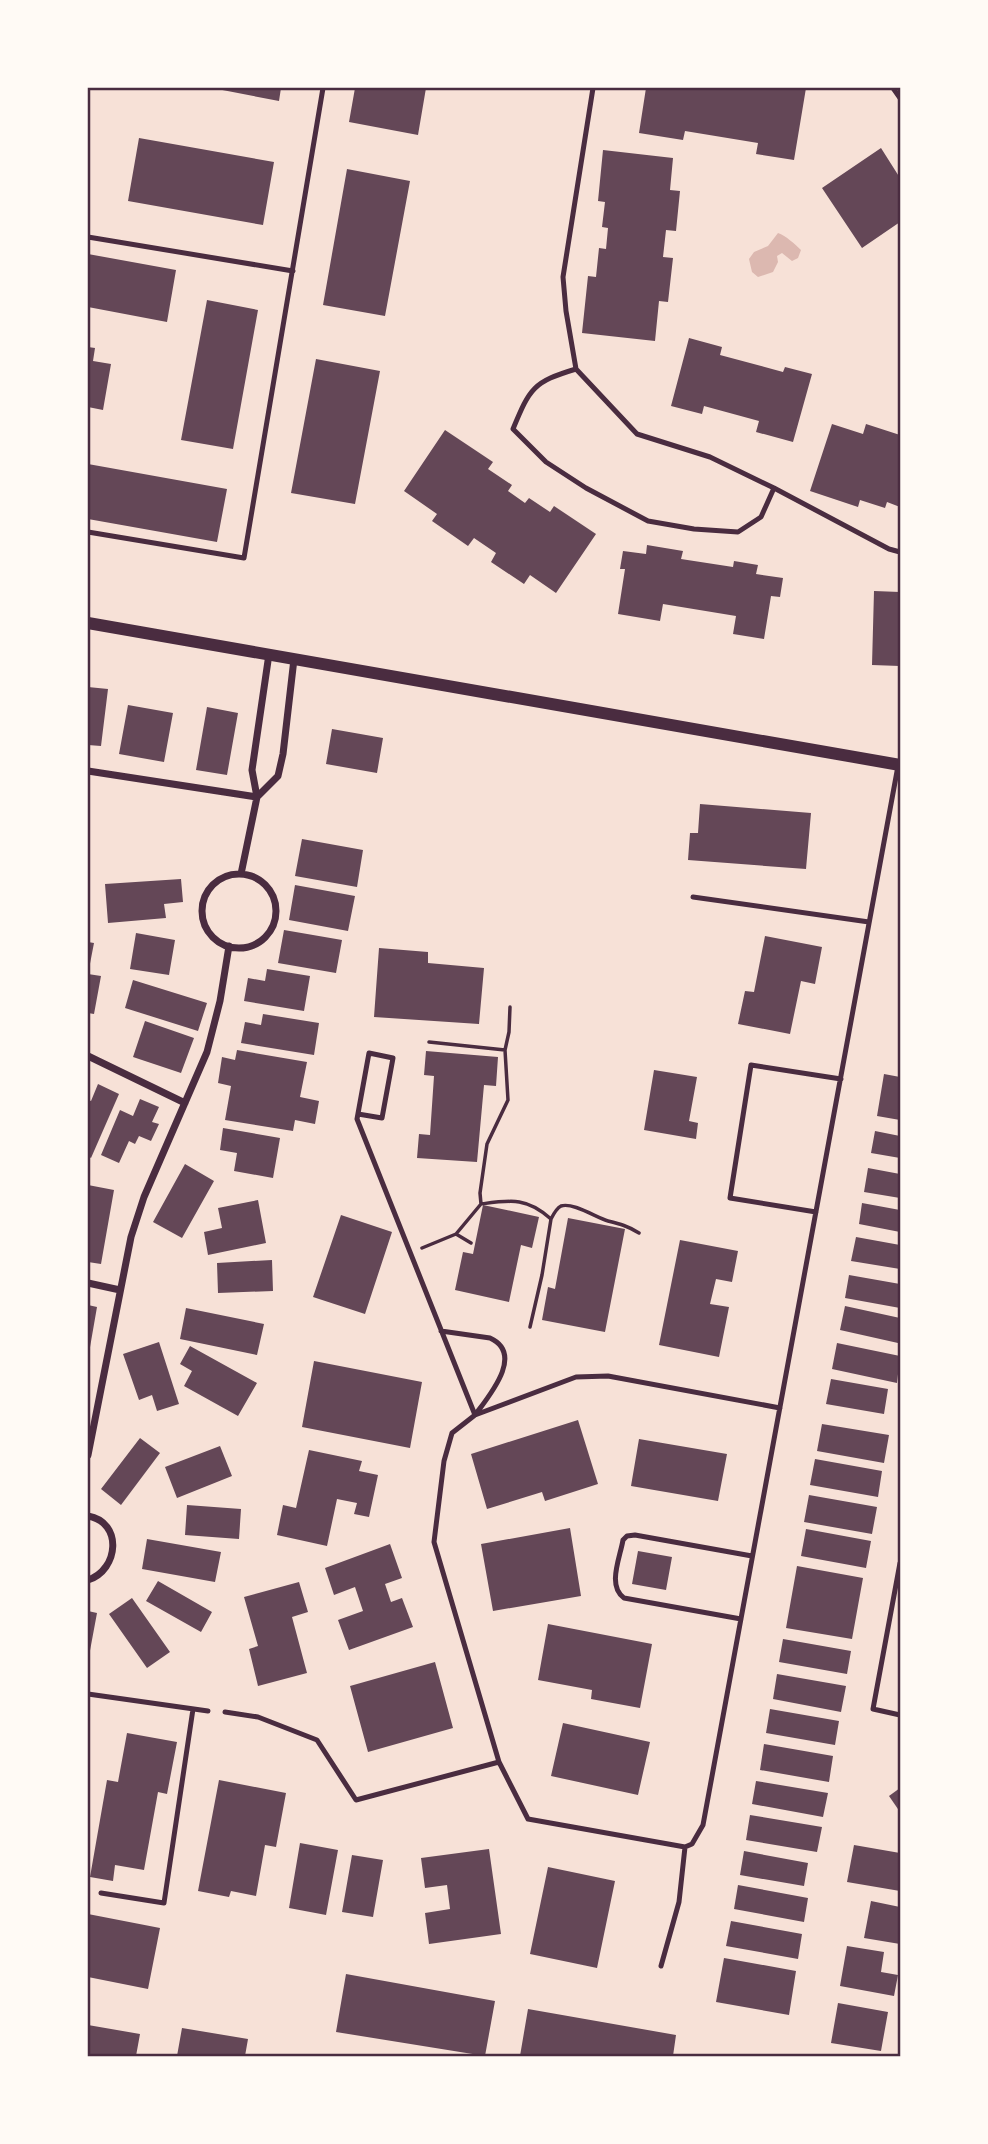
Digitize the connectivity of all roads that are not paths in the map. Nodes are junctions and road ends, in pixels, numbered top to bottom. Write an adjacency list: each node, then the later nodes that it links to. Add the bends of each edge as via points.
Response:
1 (323, 88): 6 (lane)
2 (593, 88): 7 (lane, via 564,277)
3 (892, 88): 4 (lane)
4 (901, 98)
5 (88, 237): 6 (lane)
6 (293, 271): 9 (lane, via 244,558)
7 (576, 369): 8 (lane, via 637,434 710,457); 8 (lane, via 551,377 528,393 513,429 546,462 586,488 648,521 738,532 761,517)
8 (774, 488): 10 (lane)
9 (88, 532)
10 (901, 552)
11 (88, 623): 12 (street)
12 (269, 654): 13 (street); 16 (street, via 252,770)
13 (295, 659): 14 (street); 16 (street, via 278,776)
14 (900, 765): 19 (lane)
15 (88, 771): 16 (street)
16 (257, 797): 17 (street)
17 (241, 874): 20 (street, via 215,883 202,906 206,927); 20 (street, via 262,881 276,911 261,940 251,946)
18 (693, 897): 19 (lane)
19 (869, 922): 22 (lane)
20 (229, 946): 23 (street, via 207,1052)
21 (88, 1056): 23 (street)
22 (841, 1079): 25 (lane); 25 (lane, via 751,1065 730,1198)
23 (185, 1103): 27 (street, via 144,1197)
24 (358, 1114): 24 (lane, via 369,1053 393,1058 382,1118); 28 (lane)
25 (816, 1212): 29 (lane)
26 (88, 1283): 27 (street)
27 (120, 1290): 31 (street)
28 (441, 1331): 30 (lane); 30 (lane, via 490,1338 505,1349 506,1364)
29 (780, 1408): 30 (lane, via 607,1376 576,1377); 33 (lane)
30 (475, 1415): 42 (lane, via 452,1433 434,1542)
31 (88, 1455)
32 (88, 1517): 35 (street, via 106,1527 113,1550 101,1574)
33 (752, 1556): 36 (lane); 36 (lane, via 635,1535 623,1540 619,1562 615,1585 624,1598)
34 (901, 1563): 41 (lane, via 873,1709)
35 (88, 1580)
36 (741, 1619): 43 (lane, via 703,1825 692,1844)
37 (88, 1694): 38 (lane)
38 (194, 1709): 39 (lane); 44 (lane, via 164,1903)
39 (208, 1711)
40 (225, 1712): 42 (lane, via 258,1717 317,1740 356,1800)
41 (901, 1715)
42 (499, 1762): 43 (lane, via 528,1819)
43 (685, 1847): 45 (lane, via 679,1902)
44 (101, 1893)
45 (660, 1966)

